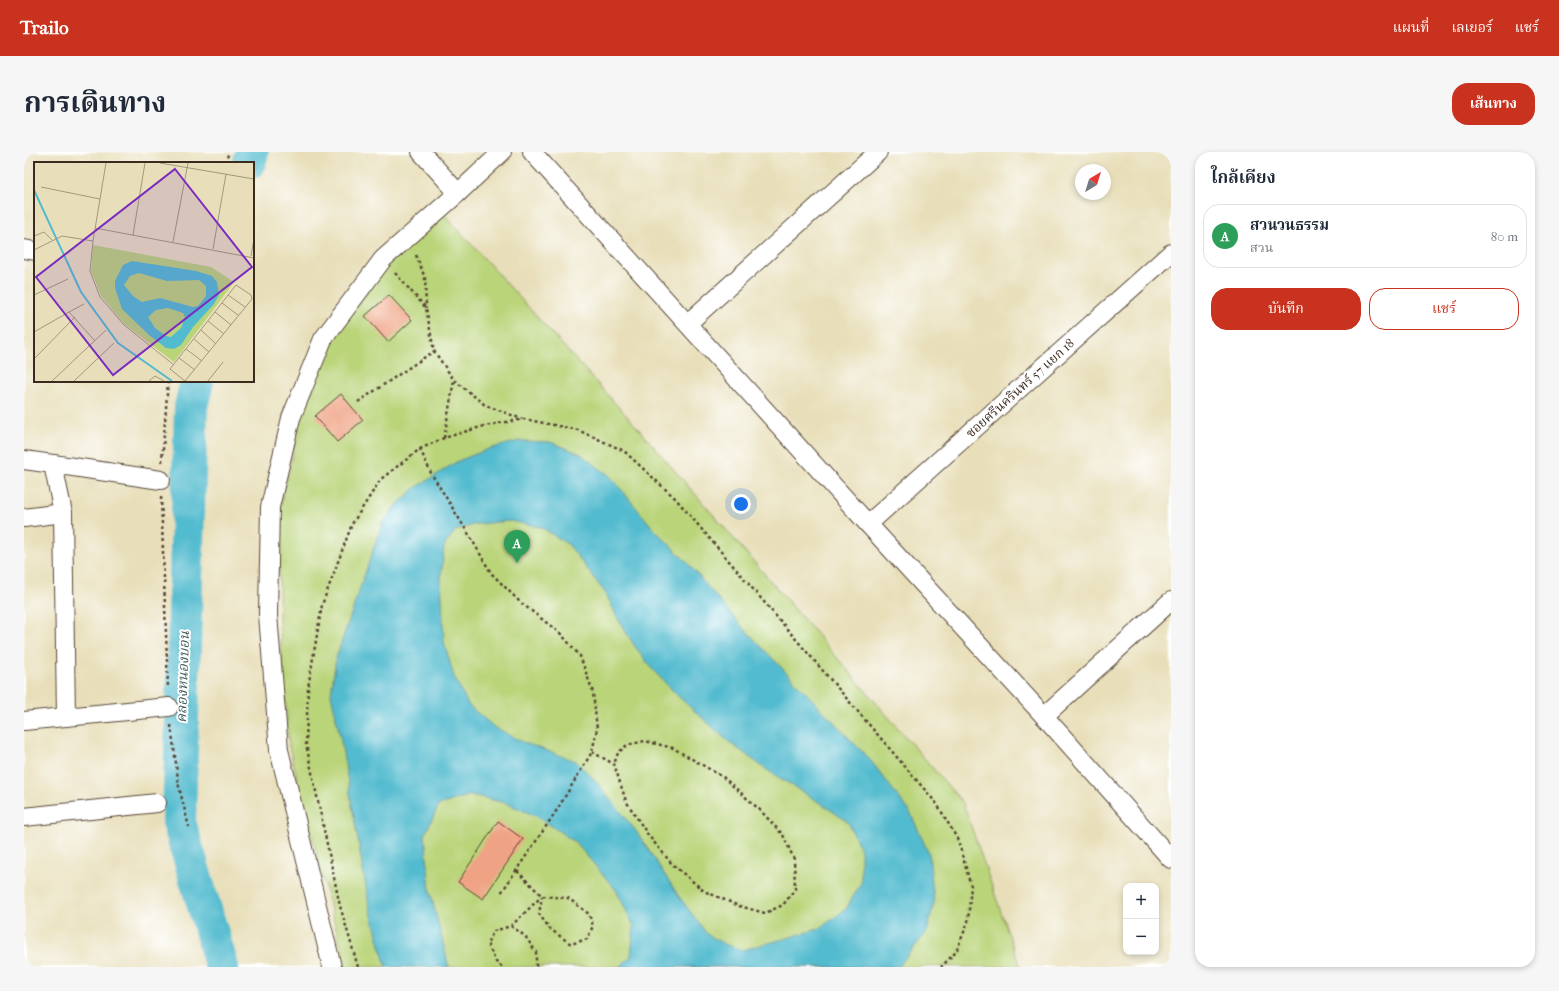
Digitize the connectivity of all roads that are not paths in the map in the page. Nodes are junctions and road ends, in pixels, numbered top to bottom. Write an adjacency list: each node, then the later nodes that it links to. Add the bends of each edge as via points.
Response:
1 (421, 152): 5 (street)
2 (502, 152): 5 (street)
3 (532, 152): 9 (street)
4 (878, 152): 9 (street)
5 (458, 193): 24 (street, via 383,259 323,339 291,418 270,507 268,616 279,750)
6 (24, 249): 7 (street)
7 (34, 251)
8 (1171, 253): 15 (street, ซอยศรีนครินทร์ 57 แยก 18)
9 (688, 323): 15 (street)
10 (24, 460): 11 (street)
11 (54, 464): 12 (street); 13 (street)
12 (160, 480)
13 (63, 513): 14 (street); 19 (street)
14 (24, 518)
15 (868, 524): 18 (street)
16 (1171, 601): 18 (street)
17 (169, 707): 19 (street)
18 (1044, 716): 23 (street)
19 (66, 717): 20 (street)
20 (24, 721)
21 (157, 803): 22 (street)
22 (24, 817)
23 (1171, 859)
24 (332, 967)

